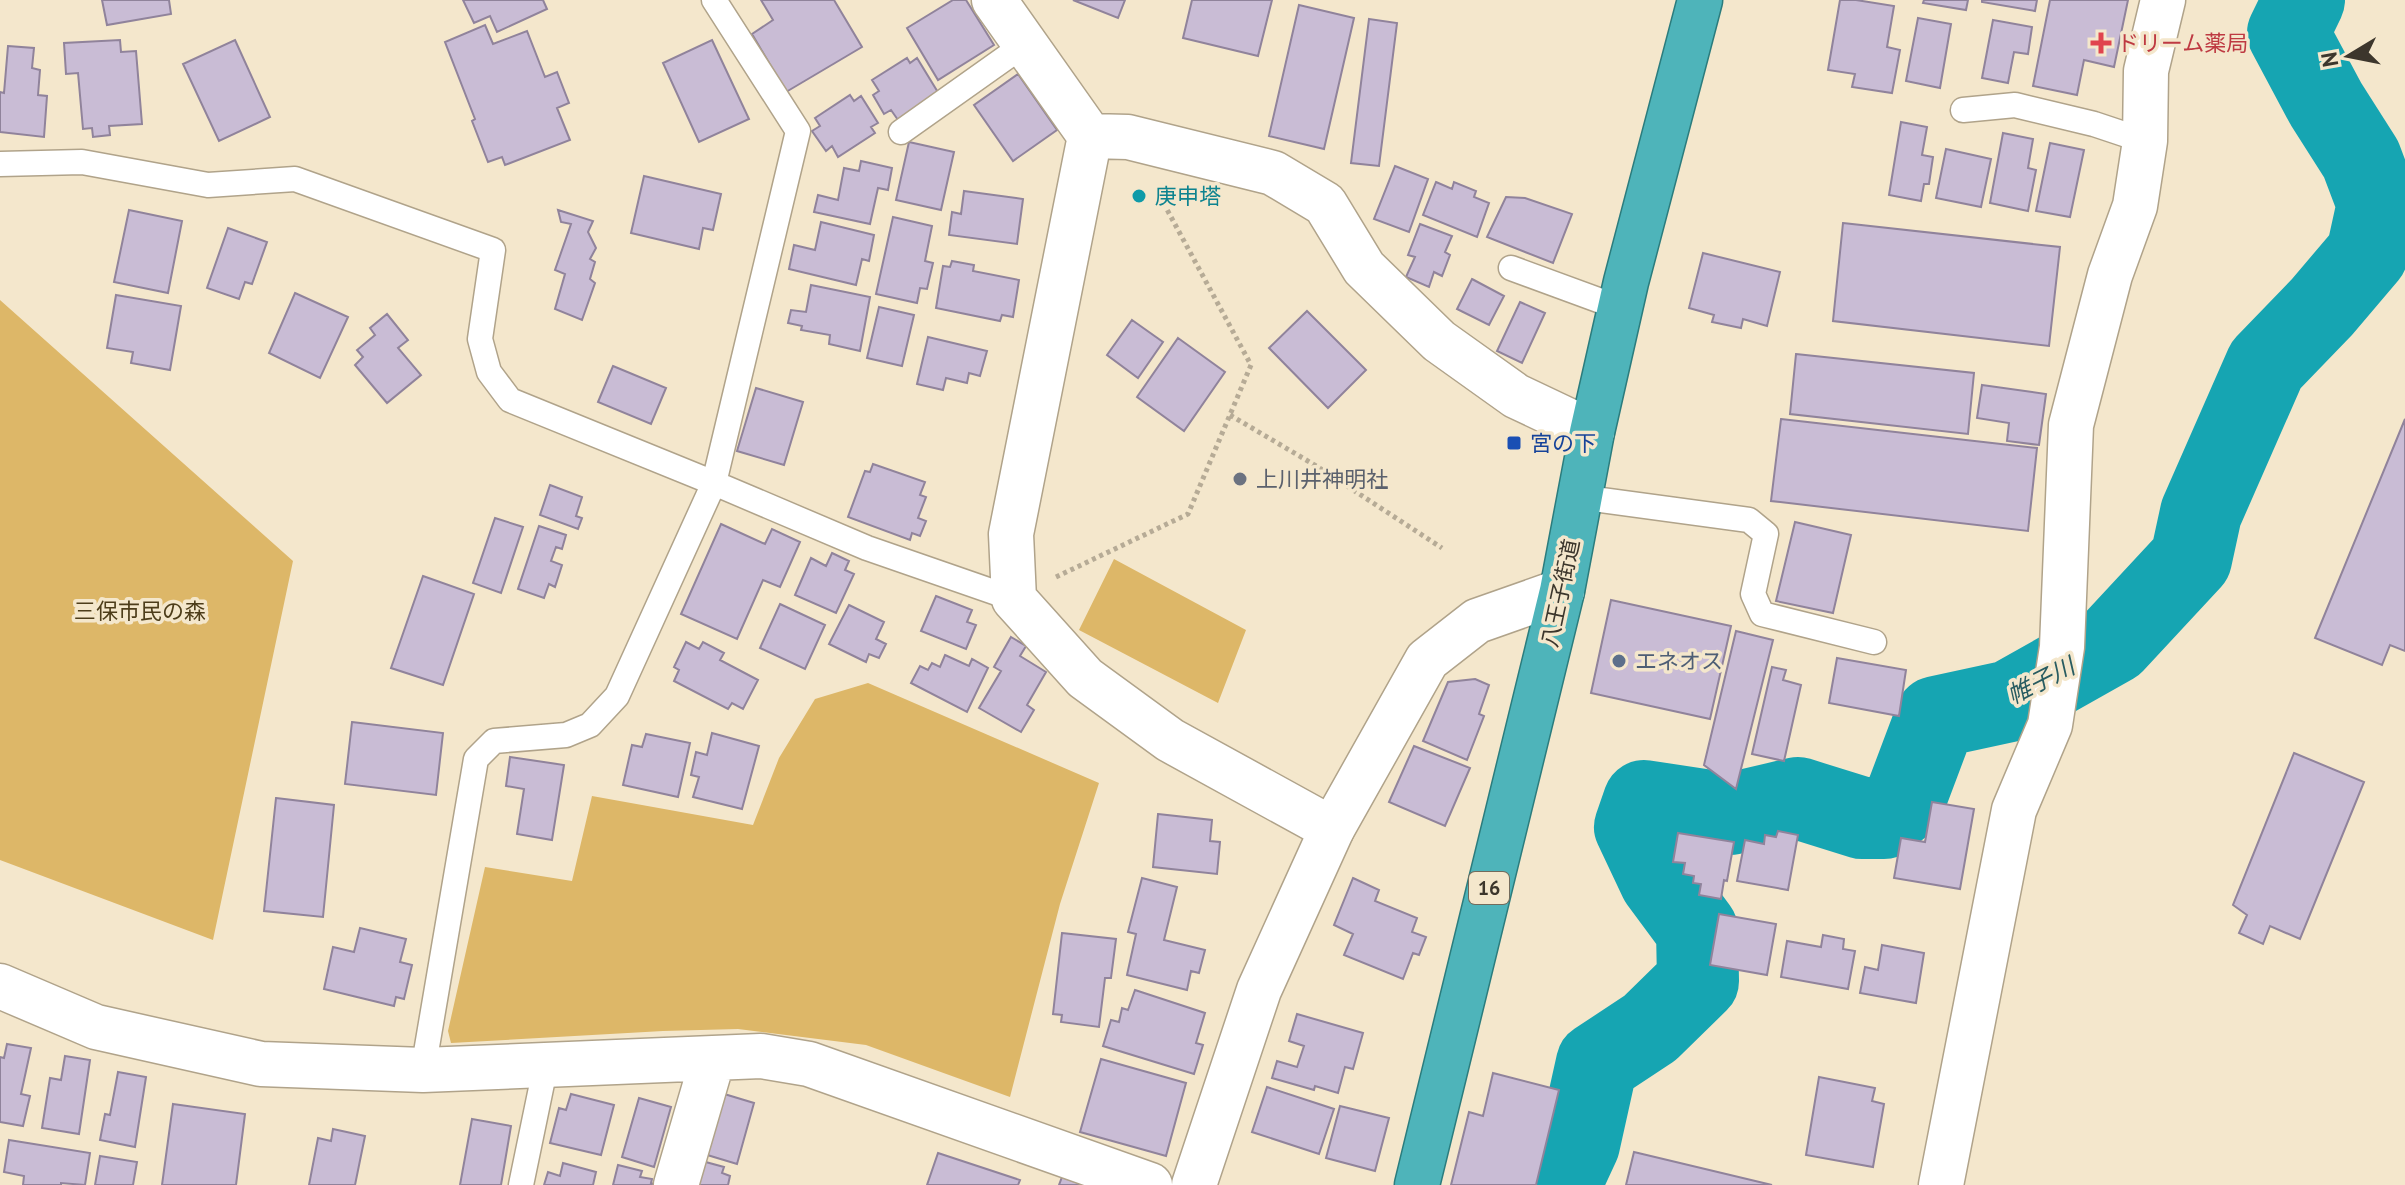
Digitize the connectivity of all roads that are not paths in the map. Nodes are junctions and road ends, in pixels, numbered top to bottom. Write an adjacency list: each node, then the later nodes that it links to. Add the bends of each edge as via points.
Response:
1 (714, 0): 14 (lane, via 798,131)
2 (994, 0): 5 (street)
3 (1700, 0): 12 (highway, 八王子街道 / 16)
4 (2163, 0): 9 (street, via 2146,71)
5 (1025, 44): 7 (lane); 8 (street)
6 (1963, 110): 9 (lane, via 2015,105)
7 (901, 132)
8 (1109, 136): 13 (street, via 1273,173 1325,204 1364,268 1439,341 1516,396); 16 (street, via 1011,534)
9 (2145, 141): 29 (street, via 2135,206 2110,275 2071,425 2062,647 2050,725 2014,810)
10 (0, 164): 14 (lane, via 82,162 208,185 295,179 493,250 480,339 489,372 510,400)
11 (1511, 268): 12 (lane)
12 (1620, 308): 13 (highway, 八王子街道 / 16)
13 (1592, 432): 15 (highway, 八王子街道 / 16)
14 (714, 483): 16 (lane, via 867,548); 23 (lane, via 617,696 590,725 566,735 494,741 476,759)
15 (1579, 497): 17 (highway, 八王子街道 / 16); 18 (lane, via 1749,520 1766,534 1753,594 1762,614)
16 (1013, 588): 19 (street, via 1085,678 1170,740)
17 (1562, 591): 19 (street, via 1477,621 1427,660); 28 (highway, 八王子街道 / 16)
18 (1874, 642)
19 (1332, 829): 27 (street, via 1259,990)
20 (0, 986): 23 (street, via 96,1027 261,1064)
21 (713, 1058): 22 (street); 25 (street); 26 (street, via 761,1056 809,1064)
22 (546, 1064): 23 (street); 24 (lane)
23 (423, 1070)
24 (521, 1185)
25 (676, 1185)
26 (1150, 1185)
27 (1194, 1185)
28 (1417, 1185)
29 (1941, 1185)

